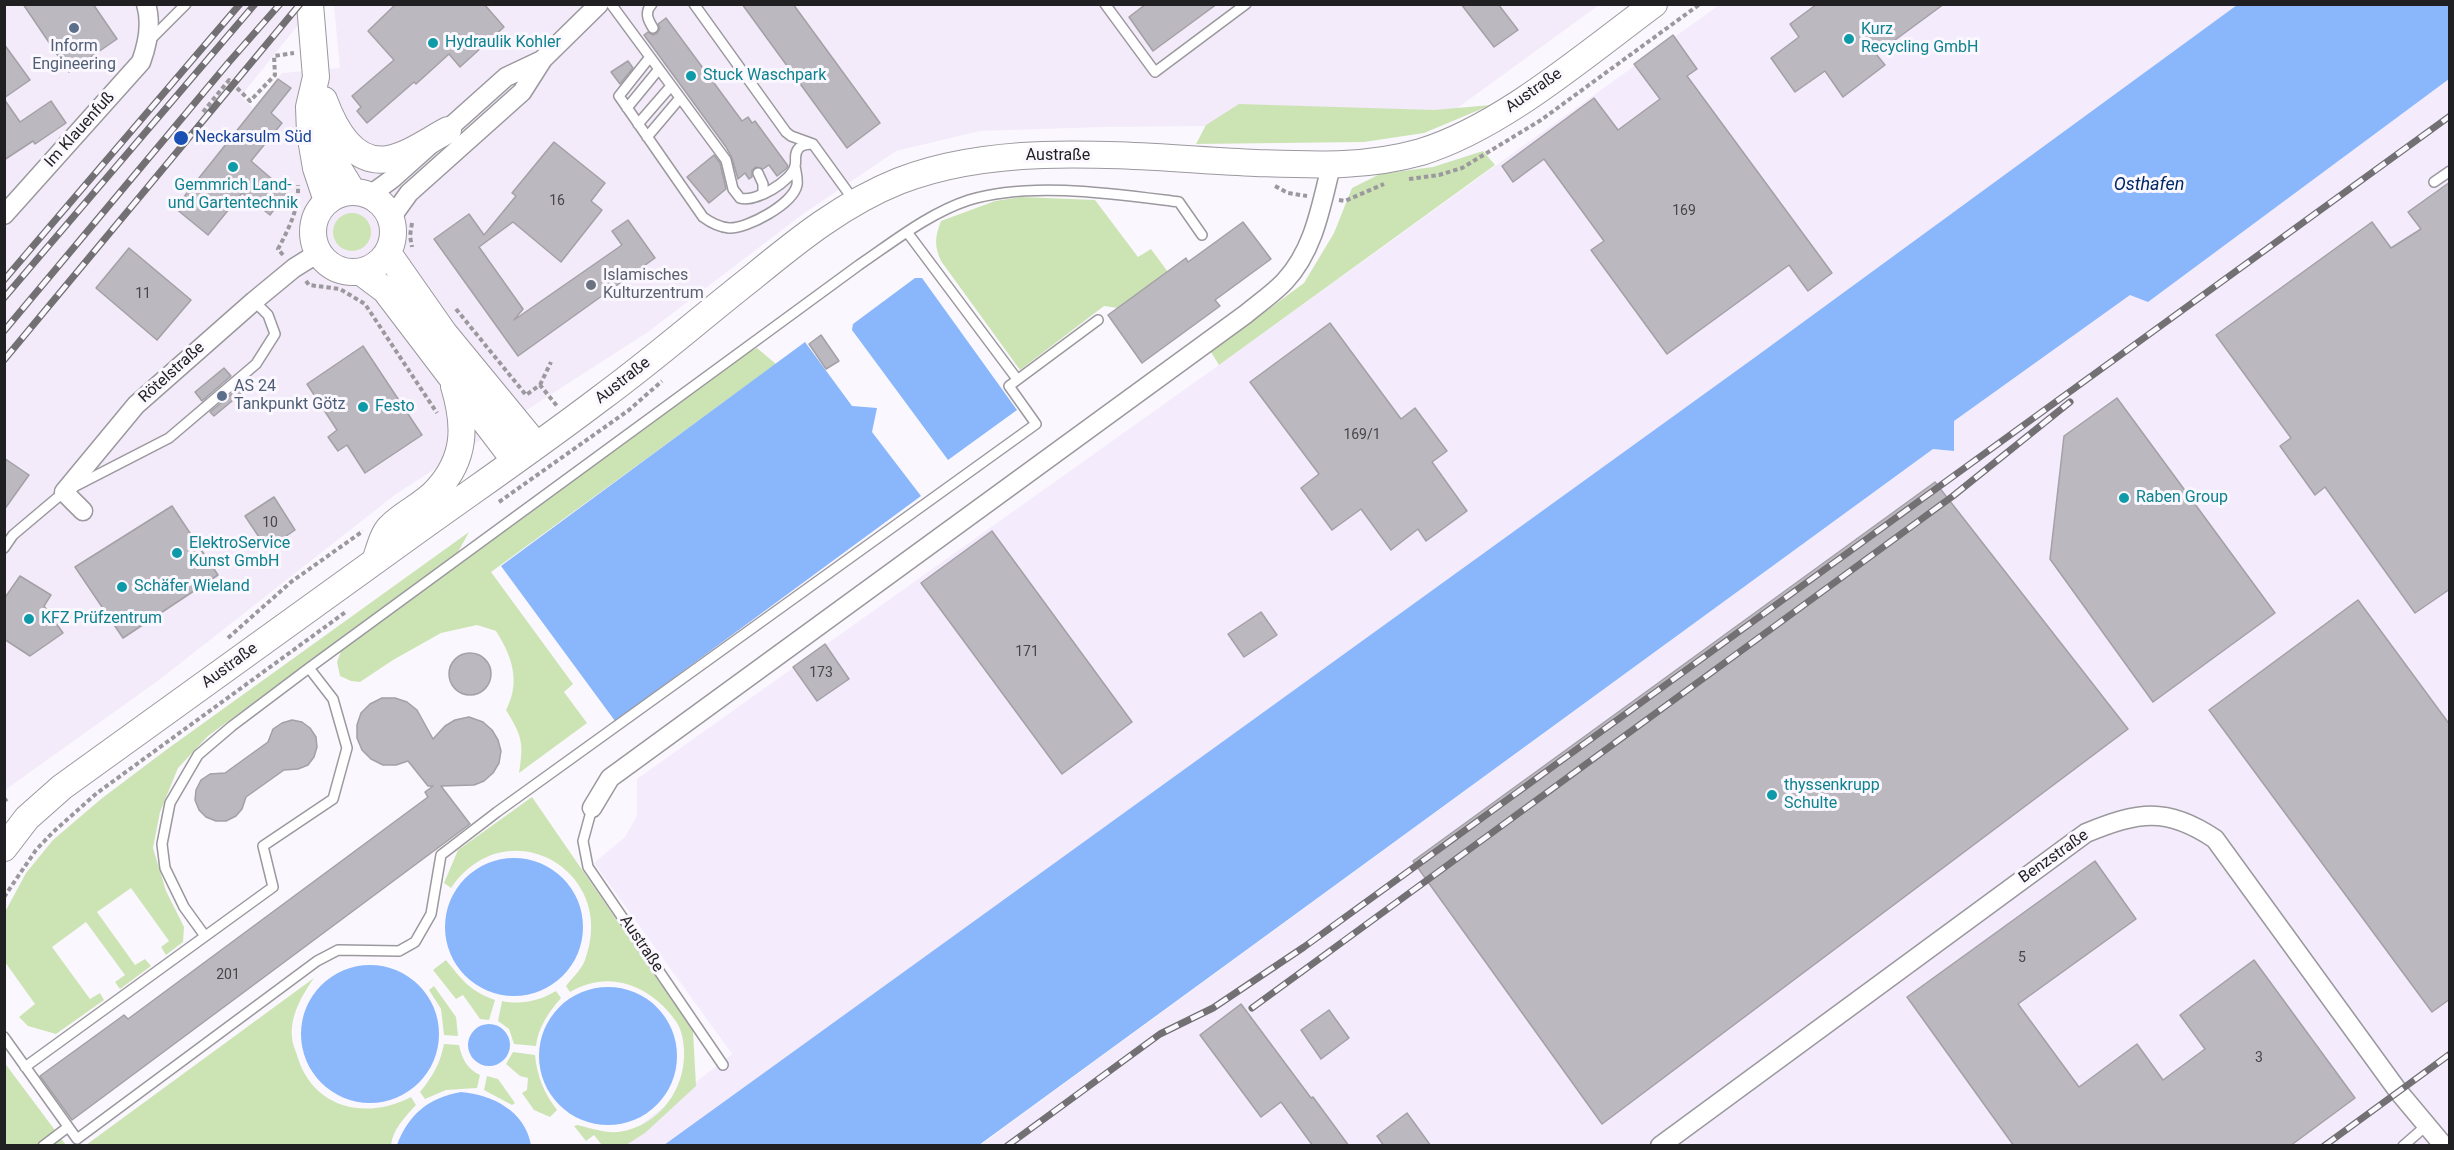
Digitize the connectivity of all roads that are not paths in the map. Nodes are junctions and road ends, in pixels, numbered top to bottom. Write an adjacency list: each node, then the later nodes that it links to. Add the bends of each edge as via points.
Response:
1 (146, 4): 12 (street, Im Klauenfuß)
2 (186, 4): 12 (lane)
3 (310, 4): 17 (main road)
4 (599, 4): 14 (street)
5 (611, 4): 13 (lane)
6 (652, 4): 11 (lane, via 647,15)
7 (694, 4): 23 (lane, via 783,128 791,136)
8 (1105, 4): 9 (lane, via 1155,72)
9 (1246, 4)
10 (1654, 4): 25 (main road, Austraße, via 1487,123 1454,140 1369,164)
11 (653, 28)
12 (148, 42): 33 (street, Im Klauenfuß, via 141,62)
13 (650, 57): 15 (lane); 19 (lane, via 619,96)
14 (543, 59): 21 (street, via 506,77); 34 (street, via 522,92 409,193)
15 (659, 69): 16 (lane); 19 (lane)
16 (671, 86): 18 (lane); 20 (lane)
17 (320, 89): 21 (main road, via 339,132 361,154 372,158 402,154); 29 (main road, via 331,151); 31 (main road, via 309,107 310,133)
18 (680, 98): 22 (lane); 30 (lane, via 726,160 737,195 750,200)
19 (627, 108): 20 (lane)
20 (638, 124): 22 (lane)
21 (448, 130): 29 (street, via 392,179)
22 (647, 137): 24 (lane, via 703,217 728,228 744,226 787,201 797,186)
23 (813, 144): 24 (lane, via 798,149); 32 (lane)
24 (795, 166): 30 (lane, via 786,179)
25 (1331, 166): 32 (main road, Austraße, via 1035,155 957,164 919,174); 51 (street, Austraße, via 1310,244 1284,282 1246,314 610,778)
26 (2450, 171): 28 (lane)
27 (758, 173): 30 (lane, via 764,184)
28 (2434, 182)
29 (361, 194): 31 (main road, via 344,193); 34 (main road, via 386,209)
30 (763, 194)
31 (327, 201): 37 (main road, via 314,220)
32 (855, 202): 44 (main road, Austraße, via 791,246 603,397)
33 (4, 215)
34 (391, 219): 38 (main road, via 393,236)
35 (907, 232): 36 (lane, via 969,200 1023,191 1106,193 1179,202); 43 (lane); 50 (lane)
36 (1202, 235)
37 (318, 253): 39 (main road, via 341,271); 40 (street, Rötelstraße)
38 (388, 253): 39 (main road, via 372,268); 44 (main road, via 444,333)
39 (361, 272): 42 (main road, via 385,290)
40 (254, 301): 46 (street, Rötelstraße, via 136,405); 46 (lane, via 268,315 275,334 256,364 170,438)
41 (1098, 320): 43 (lane)
42 (451, 377): 45 (main road); 49 (main road, via 463,430 458,458 437,490 388,529)
43 (1017, 379): 58 (lane, via 1009,386 1036,424 441,855 431,914 415,942 399,951 338,950 317,961 77,1139)
44 (536, 445): 45 (main road, Austraße)
45 (515, 461): 49 (main road, Austraße)
46 (64, 492): 47 (street); 48 (lane, via 13,535)
47 (83, 511)
48 (4, 548)
49 (374, 562): 52 (main road, Austraße, via 62,787 27,818)
50 (309, 668): 53 (lane, via 198,755 170,803 162,844 165,868 184,907); 53 (lane, via 333,699 347,748 333,799 263,846 273,887)
51 (592, 808): 55 (lane, Austraße, via 583,840 588,867)
52 (4, 848)
53 (205, 936): 56 (lane)
54 (4, 1037): 56 (lane)
55 (723, 1065)
56 (25, 1067): 58 (lane)
57 (2427, 1125): 60 (street, Benzstraße, via 2398,1091 2215,839 2194,824 2166,815 2124,818 2086,833); 61 (lane); 62 (street, Benzstraße)
58 (68, 1127): 59 (lane)
59 (43, 1146)
60 (1660, 1146)
61 (2403, 1146)
62 (2444, 1146)

